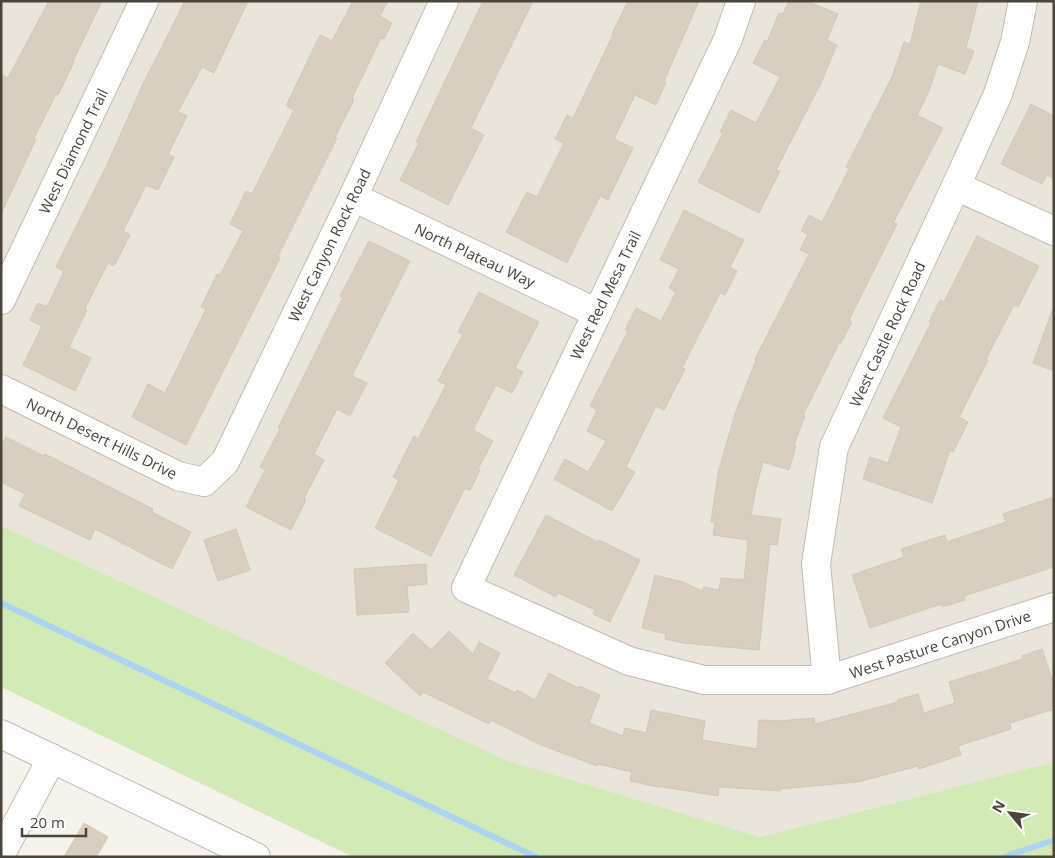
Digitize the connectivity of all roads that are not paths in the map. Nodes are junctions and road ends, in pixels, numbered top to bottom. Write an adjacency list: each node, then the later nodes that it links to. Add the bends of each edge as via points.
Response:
1 (144, 1): 8 (street, West Diamond Trail)
2 (444, 1): 6 (street, West Canyon Rock Road)
3 (741, 1): 9 (street, West Red Mesa Trail, via 728,39)
4 (1023, 1): 5 (street, West Castle Rock Road, via 1015,42 998,94)
5 (956, 186): 7 (street); 14 (street, West Castle Rock Road, via 834,447 816,564)
6 (353, 197): 9 (street, North Plateau Way); 11 (street, West Canyon Rock Road, via 225,462)
7 (1054, 231)
8 (1, 300)
9 (596, 313): 12 (street, West Red Mesa Trail)
10 (1, 389): 11 (street, North Desert Hills Drive, via 178,476)
11 (204, 482)
12 (466, 588): 14 (street, West Pasture Canyon Drive, via 629,661 704,680)
13 (1054, 607): 14 (street, West Pasture Canyon Drive)
14 (827, 680)
15 (1, 734): 16 (street)
16 (52, 758): 17 (street); 18 (street)
17 (1, 854)
18 (256, 857)

